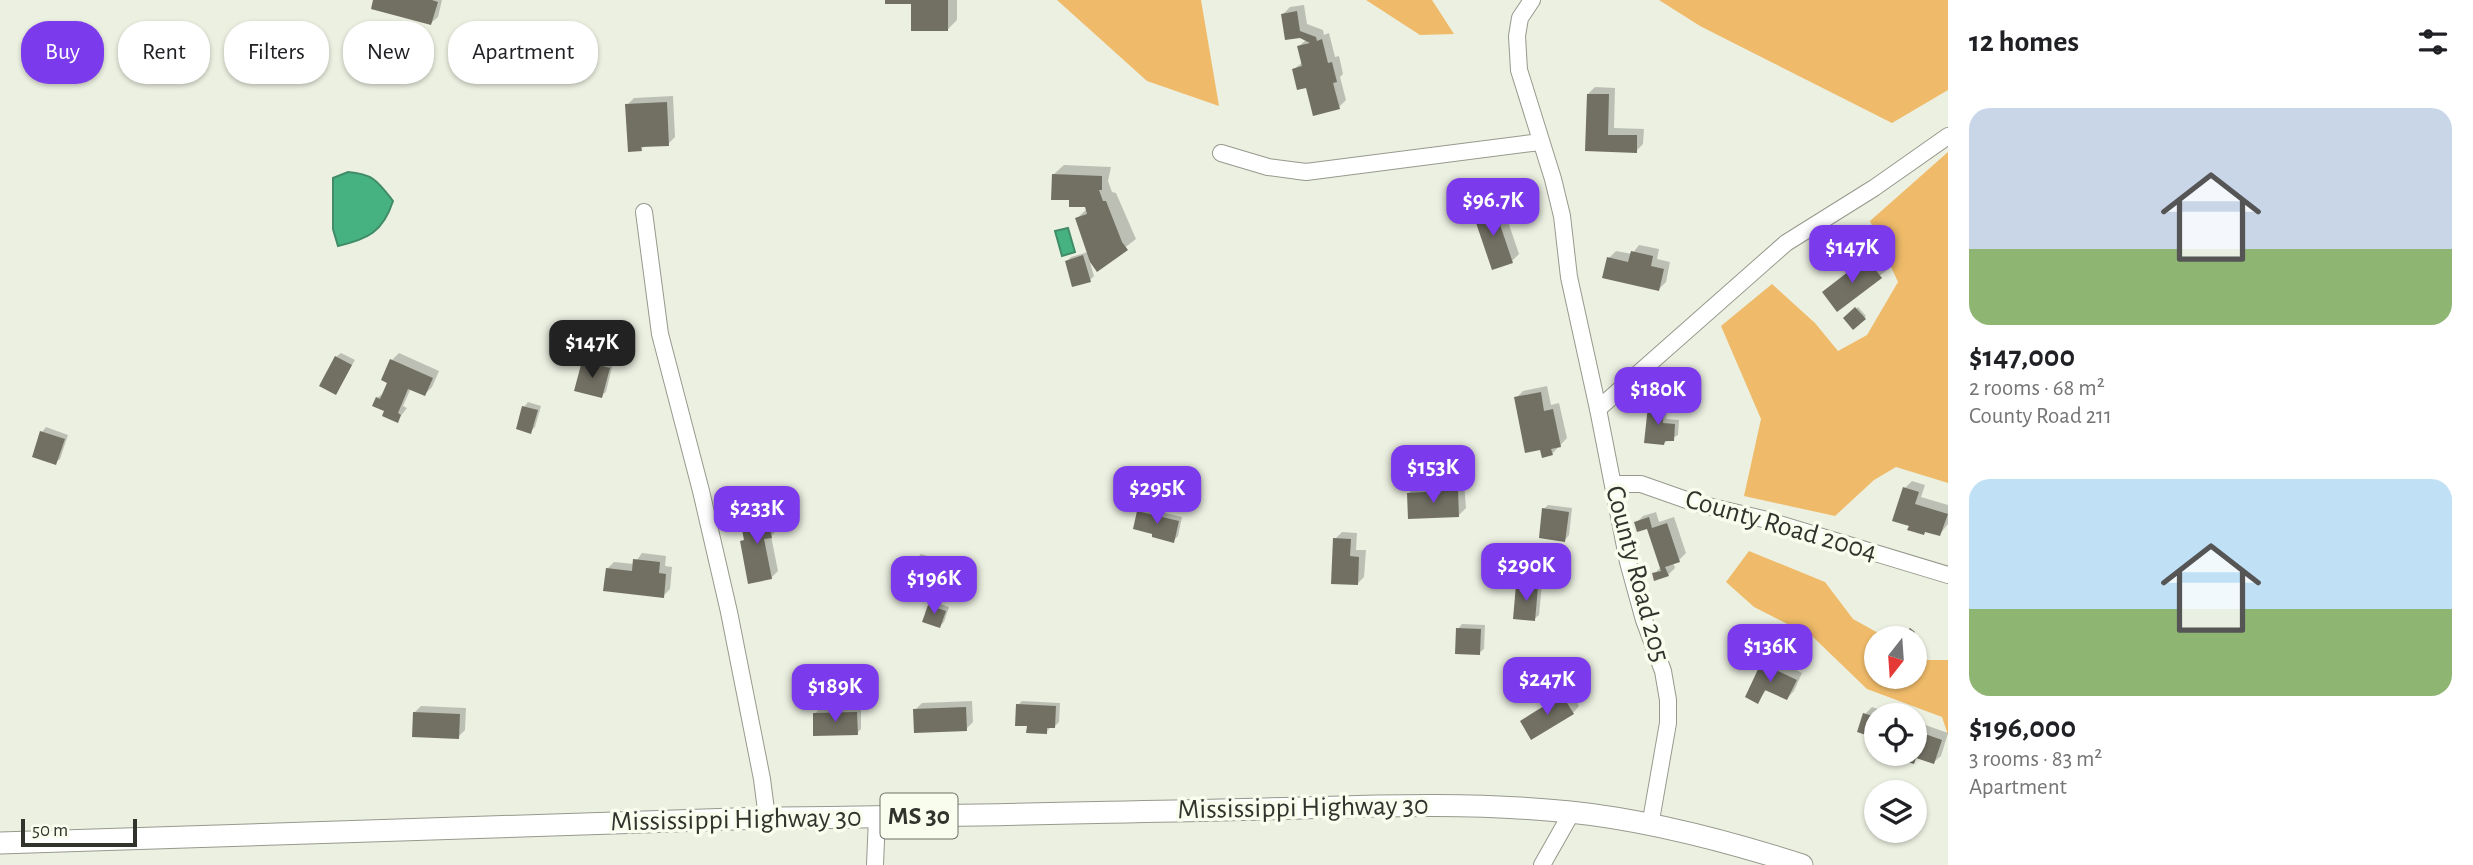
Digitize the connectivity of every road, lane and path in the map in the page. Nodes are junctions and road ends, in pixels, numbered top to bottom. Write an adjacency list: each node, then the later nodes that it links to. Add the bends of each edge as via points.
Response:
1 (1532, 0): 3 (street, County Road 205, via 1520,18 1518,58)
2 (1948, 136): 6 (street, via 1786,243)
3 (1540, 142): 4 (street, via 1306,172); 6 (street, County Road 205, via 1562,216 1569,277)
4 (1221, 153)
5 (645, 212): 11 (street, via 660,334 729,612)
6 (1598, 409): 7 (street, County Road 205)
7 (1612, 484): 8 (street, County Road 2004, via 1641,484); 12 (street, County Road 205, via 1628,562 1668,700)
8 (1948, 575)
9 (1572, 812): 10 (main road, Mississippi Highway 30 / MS 30, via 1468,805); 12 (main road, Mississippi Highway 30 / MS 30); 15 (street)
10 (877, 817): 11 (main road, Mississippi Highway 30 / MS 30); 14 (street)
11 (767, 818): 13 (main road, Mississippi Highway 30 / MS 30)
12 (1650, 826): 16 (main road, Mississippi Highway 30 / MS 30, via 1732,843)
13 (0, 843)
14 (875, 865)
15 (1542, 865)
16 (1802, 865)

